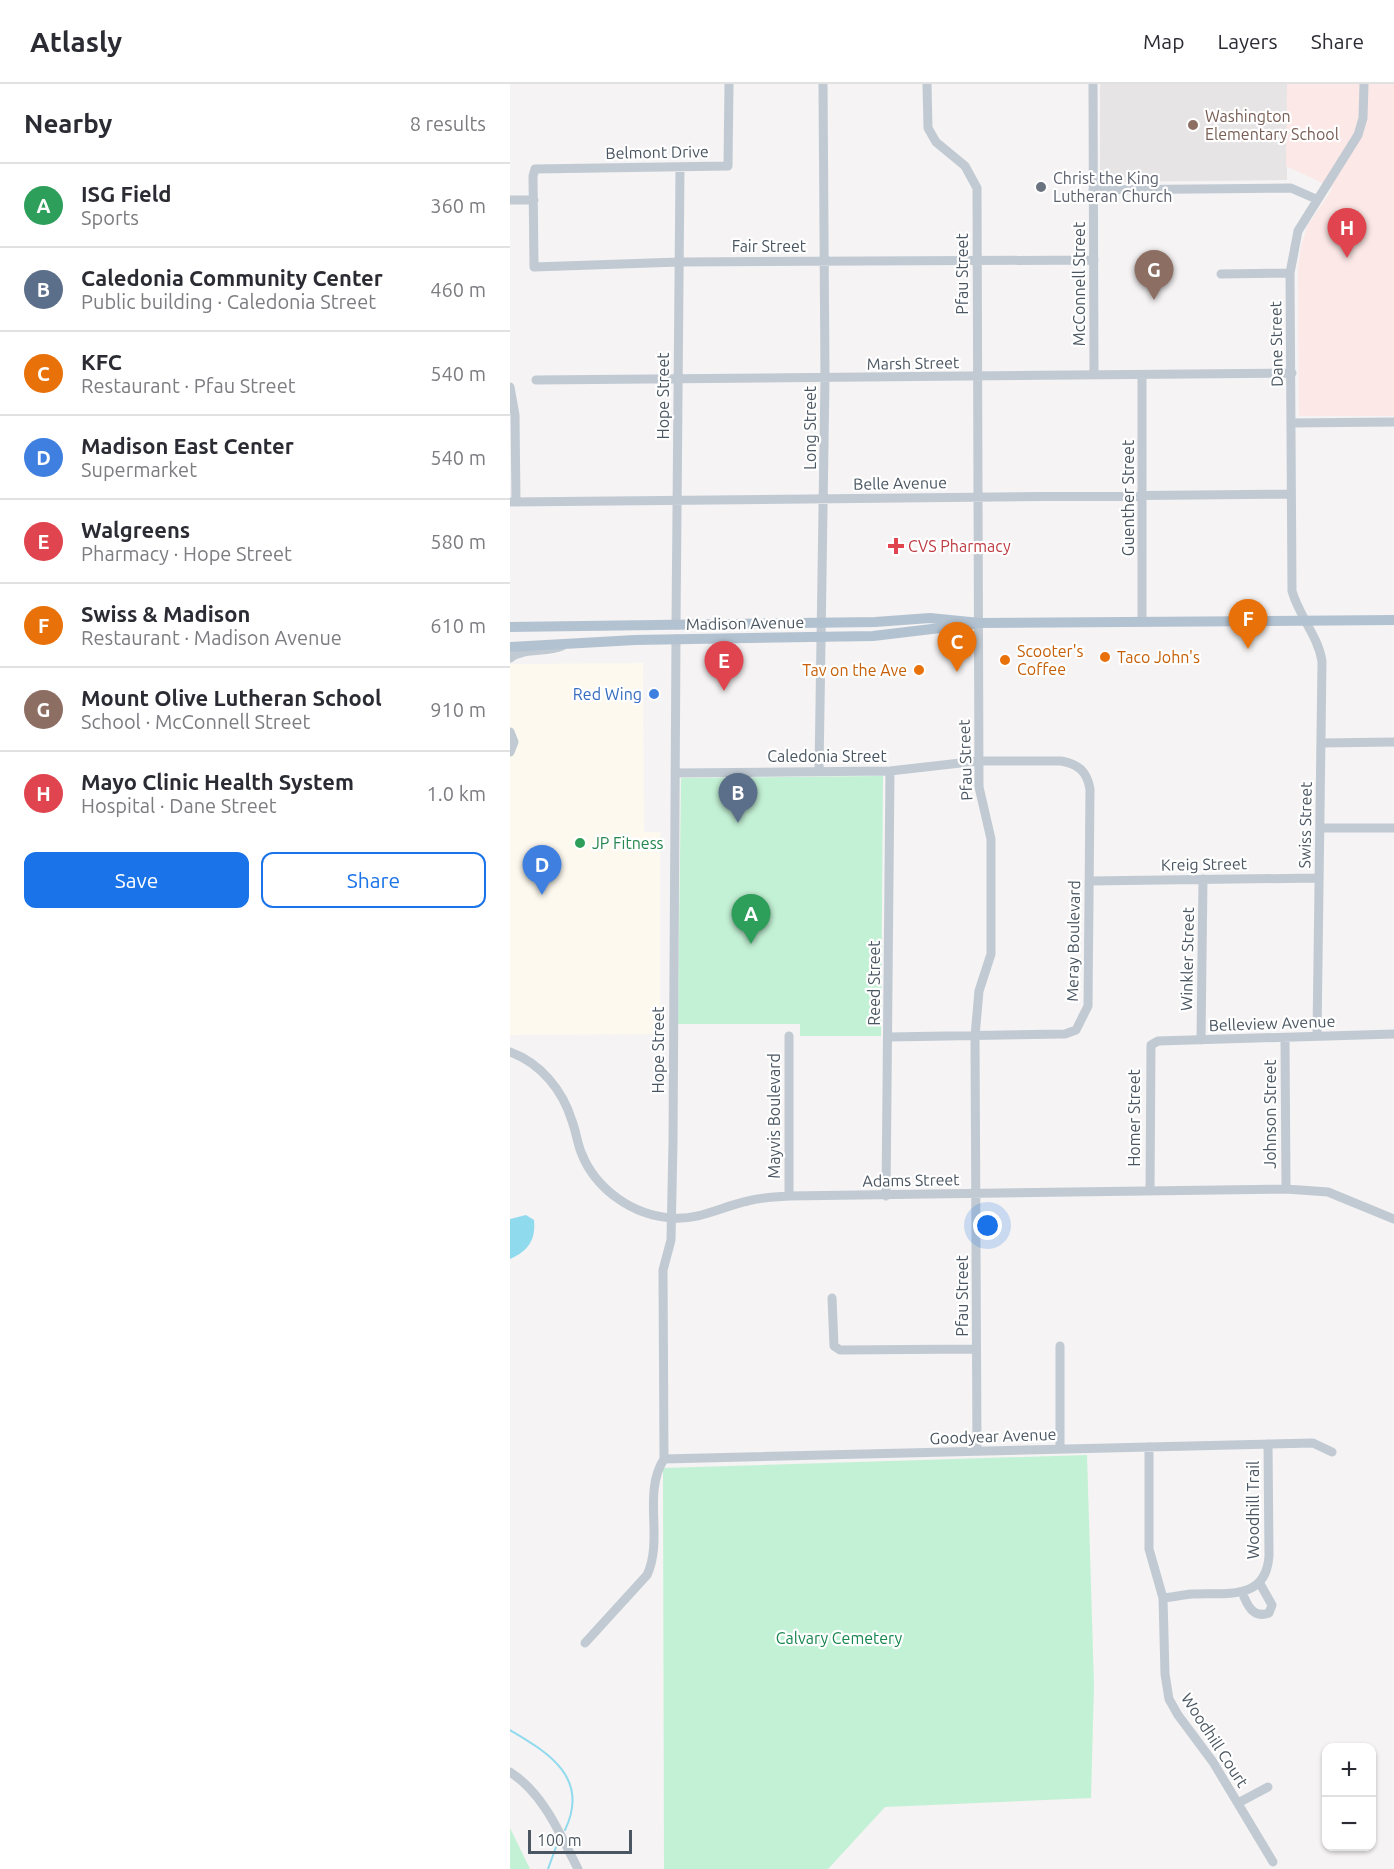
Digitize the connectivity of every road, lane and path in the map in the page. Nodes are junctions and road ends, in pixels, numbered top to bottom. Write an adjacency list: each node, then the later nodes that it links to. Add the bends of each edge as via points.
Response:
1 (729, 84): 6 (street, Belmont Drive, via 728,166)
2 (823, 84): 13 (street, Long Street)
3 (927, 84): 11 (street, Pfau Street, via 928,128 936,142 965,166 977,188)
4 (1093, 84): 7 (street, McConnell Street)
5 (1364, 84): 8 (street, Dane Street, via 1358,135)
6 (680, 168): 10 (street, Belmont Drive, via 535,169); 14 (street, Hope Street)
7 (1093, 190): 8 (street, via 1291,188); 12 (street, McConnell Street)
8 (1316, 199): 15 (street, Dane Street, via 1298,231)
9 (510, 200): 10 (street)
10 (534, 200): 14 (street, Fair Street, via 534,267)
11 (977, 260): 12 (street, Fair Street); 13 (street, Fair Street); 20 (street, Pfau Street)
12 (1094, 260): 18 (street, McConnell Street)
13 (825, 261): 14 (street, Fair Street); 21 (street, Long Street)
14 (679, 262): 23 (street, Hope Street)
15 (1290, 273): 16 (street); 17 (street, Dane Street)
16 (1221, 274)
17 (1292, 373): 19 (street, Marsh Street); 26 (street, Dane Street)
18 (1094, 375): 19 (street, Marsh Street); 20 (street, Marsh Street)
19 (1142, 375): 28 (street, Guenther Street)
20 (978, 377): 21 (street, Marsh Street); 29 (street, Pfau Street)
21 (825, 379): 23 (street, Marsh Street); 30 (street, Long Street)
22 (536, 380): 23 (street, Marsh Street)
23 (678, 380): 31 (street, Hope Street)
24 (510, 387): 32 (street, via 515,415)
25 (1394, 422): 26 (street)
26 (1292, 423): 27 (street, Dane Street)
27 (1291, 494): 28 (street, Belle Avenue); 33 (street, Dane Street, via 1293,591)
28 (1143, 496): 29 (street, Belle Avenue); 35 (street, Guenther Street)
29 (979, 497): 30 (street, Belle Avenue); 37 (street, Pfau Street)
30 (824, 498): 31 (street, Belle Avenue); 36 (street, Long Street)
31 (678, 501): 32 (street, Belle Avenue); 38 (street, Hope Street)
32 (513, 502)
33 (1304, 620): 34 (main road, Madison Avenue); 35 (main road, Madison Avenue); 50 (street, Swiss Street, via 1322,661)
34 (1394, 620)
35 (1142, 621): 37 (main road, Madison Avenue)
36 (823, 622): 37 (main road, Madison Avenue, via 930,618); 38 (main road, Madison Avenue); 42 (street, Long Street)
37 (980, 623): 42 (main road, Madison Avenue, via 897,634); 52 (street, Pfau Street)
38 (676, 625): 39 (main road, Madison Avenue); 44 (main road, via 669,631)
39 (610, 626): 40 (main road, Madison Avenue); 41 (main road)
40 (510, 627)
41 (510, 633)
42 (822, 636): 43 (main road, Madison Avenue); 53 (street, Long Street)
43 (676, 639): 44 (main road, Madison Avenue); 55 (street, Hope Street)
44 (598, 642): 45 (main road, Madison Avenue)
45 (563, 645): 46 (main road, Madison Avenue); 47 (street)
46 (510, 648)
47 (510, 658)
48 (510, 732): 51 (street, via 514,742)
49 (1394, 742): 50 (street)
50 (1321, 743): 56 (street, Swiss Street)
51 (510, 752)
52 (978, 761): 54 (street, Caledonia Street); 60 (street, Meray Boulevard, via 1061,761 1081,769 1090,789); 63 (street, Pfau Street, via 982,808 991,839 991,954 979,991)
53 (819, 771): 54 (street, Caledonia Street); 55 (street, Caledonia Street)
54 (890, 771): 65 (street, Reed Street)
55 (675, 773): 75 (street, Hope Street)
56 (1321, 828): 57 (street); 58 (street, Swiss Street)
57 (1394, 828)
58 (1319, 878): 59 (street, Kreig Street); 64 (street, Swiss Street)
59 (1203, 879): 60 (street, Kreig Street); 67 (street, Winkler Street)
60 (1089, 881): 63 (street, Meray Boulevard, via 1088,1006 1076,1030 1065,1034)
61 (1394, 1034): 64 (street, Belleview Avenue)
62 (789, 1036): 73 (street, Mayvis Boulevard)
63 (975, 1036): 65 (street, Meray Boulevard); 72 (street, Pfau Street)
64 (1317, 1036): 66 (street, Belleview Avenue)
65 (888, 1037): 74 (street, Reed Street)
66 (1285, 1039): 67 (street, Belleview Avenue); 70 (street, Johnson Street)
67 (1201, 1040): 68 (street, Belleview Avenue, via 1158,1041)
68 (1151, 1045): 71 (street, Homer Street)
69 (510, 1052): 75 (street, Adams Street, via 538,1068 552,1082 572,1120 580,1151 598,1181 631,1207)
70 (1286, 1189): 71 (street, Adams Street); 76 (street, Adams Street, via 1328,1192)
71 (1150, 1190): 72 (street, Adams Street)
72 (977, 1194): 74 (street, Adams Street); 79 (street, Pfau Street)
73 (789, 1196): 74 (street, Adams Street); 75 (street, Adams Street)
74 (886, 1196)
75 (670, 1218): 85 (street, Hope Street, via 671,1240 663,1270)
76 (1394, 1219)
77 (832, 1298): 79 (street, via 831,1340 840,1350)
78 (1060, 1346): 82 (street)
79 (976, 1348): 83 (street, Pfau Street)
80 (1268, 1444): 81 (street, Goodyear Avenue); 84 (street, Goodyear Avenue, via 1313,1443); 86 (street, Woodhill Trail, via 1269,1556 1266,1574)
81 (1149, 1447): 82 (street, Goodyear Avenue); 88 (street, Woodhill Court, via 1149,1548)
82 (1060, 1449): 83 (street, Goodyear Avenue)
83 (976, 1451): 85 (street, Goodyear Avenue)
84 (1332, 1452)
85 (664, 1460): 89 (street, via 655,1487 652,1564 647,1575)
86 (1259, 1582): 87 (street, Woodhill Trail); 87 (street, via 1272,1605 1269,1613 1254,1612)
87 (1242, 1592): 88 (street, Woodhill Trail)
88 (1163, 1598): 92 (street, Woodhill Court, via 1169,1699)
89 (585, 1643)
90 (510, 1772): 94 (street, via 541,1802)
91 (1268, 1786): 92 (street)
92 (1238, 1803): 93 (street, Woodhill Court)
93 (1273, 1862)
94 (578, 1869)

